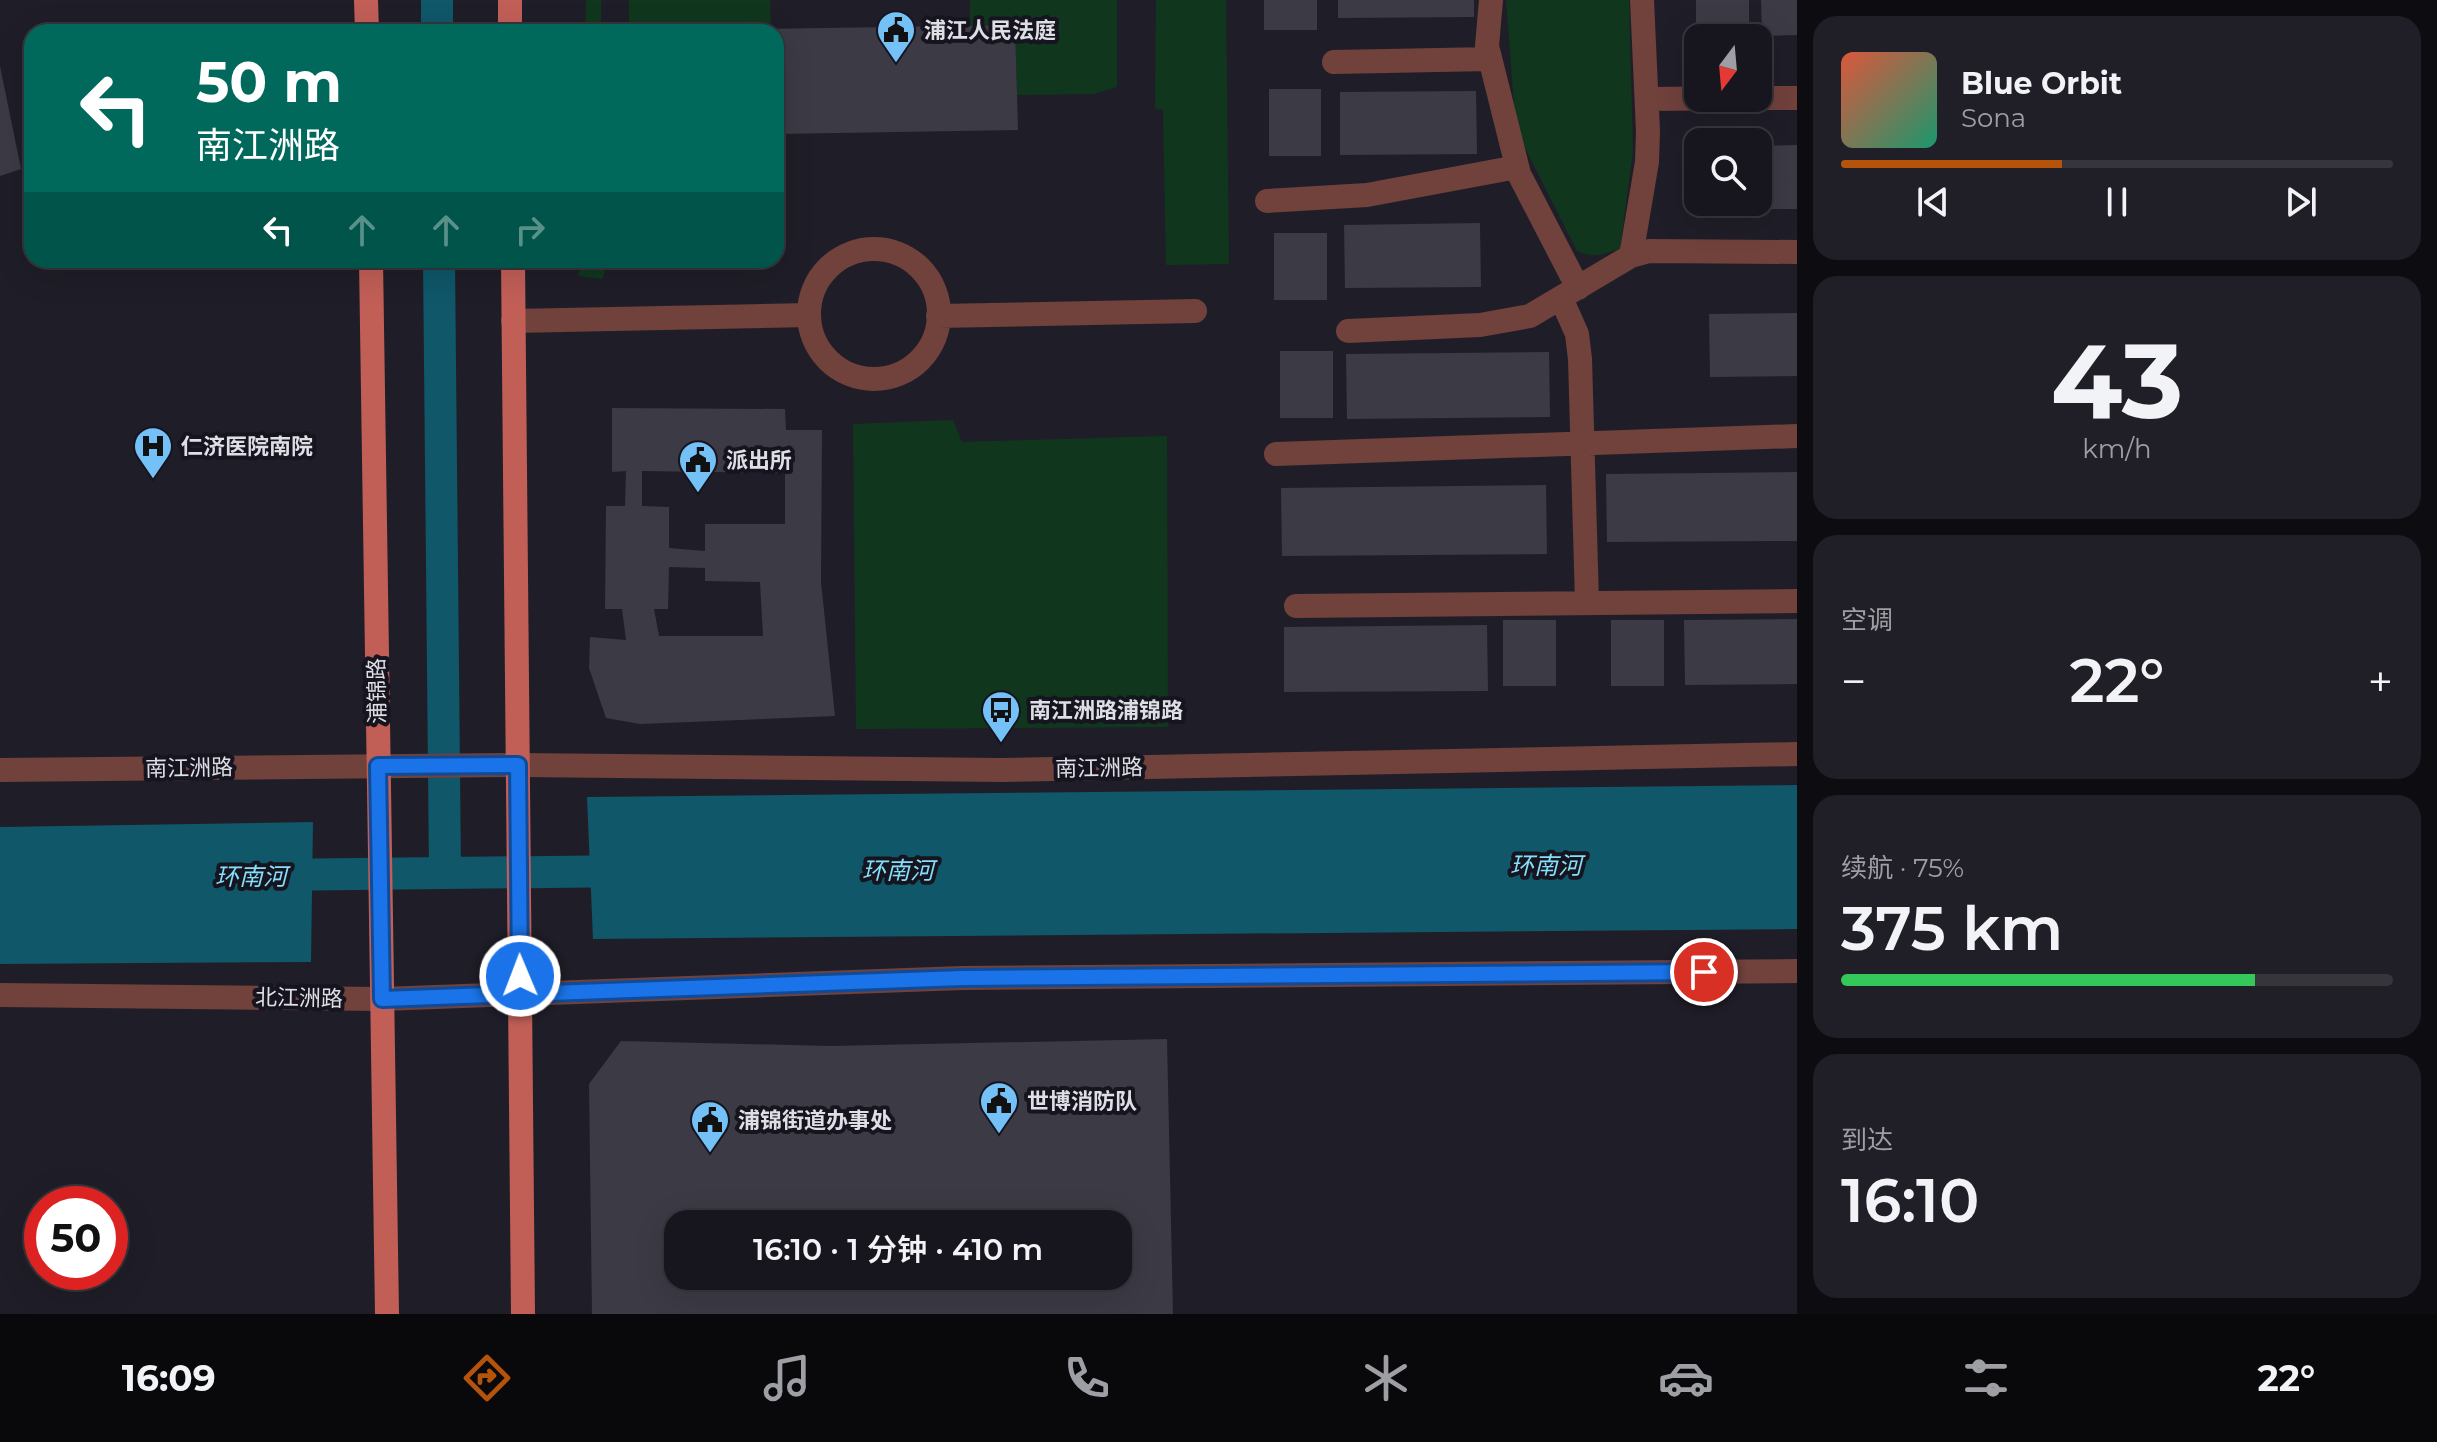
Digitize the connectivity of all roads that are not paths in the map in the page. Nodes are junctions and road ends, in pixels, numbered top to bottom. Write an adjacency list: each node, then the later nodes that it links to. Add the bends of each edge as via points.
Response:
1 (366, 0): 5 (main road)
2 (510, 0): 6 (main road)
3 (1491, 0): 7 (street, via 1486,23)
4 (1642, 0): 11 (street)
5 (367, 24)
6 (510, 24)
7 (1490, 59): 8 (street); 13 (street)
8 (1334, 62)
9 (1772, 98): 10 (street)
10 (1797, 98)
11 (1647, 99): 12 (street); 16 (street, via 1647,162)
12 (1684, 99)
13 (1517, 167): 14 (street, via 1367,195); 19 (street)
14 (1267, 201)
15 (1797, 252): 16 (street, via 1649,251)
16 (1631, 256): 19 (street)
17 (371, 268): 33 (main road, 浦锦路)
18 (513, 268): 23 (main road)
19 (1570, 293): 24 (street, via 1530,316 1480,325); 26 (street)
20 (1195, 311): 22 (street)
21 (808, 315): 22 (street, via 815,343 831,364 852,376 876,379 915,365 932,344); 22 (street, via 811,293 825,270 843,256 872,248 917,264 937,295); 23 (street)
22 (938, 316)
23 (513, 321): 32 (main road)
24 (1348, 331)
25 (1797, 436): 26 (street)
26 (1581, 443): 27 (street); 29 (street)
27 (1276, 454)
28 (1797, 601): 29 (street)
29 (1587, 602): 30 (street)
30 (1296, 606)
31 (1797, 754): 32 (street, 南江洲路, via 1002,770)
32 (506, 765): 33 (street, 南江洲路); 37 (main road, via 518,812)
33 (390, 766): 34 (street, 南江洲路); 38 (main road, 浦锦路, via 379,813)
34 (0, 770)
35 (1797, 971): 37 (street, 北江洲路, via 962,978)
36 (0, 995): 38 (street, 北江洲路)
37 (520, 996): 38 (street, 北江洲路); 40 (main road)
38 (382, 999): 39 (main road, 浦锦路)
39 (387, 1314)
40 (523, 1314)

